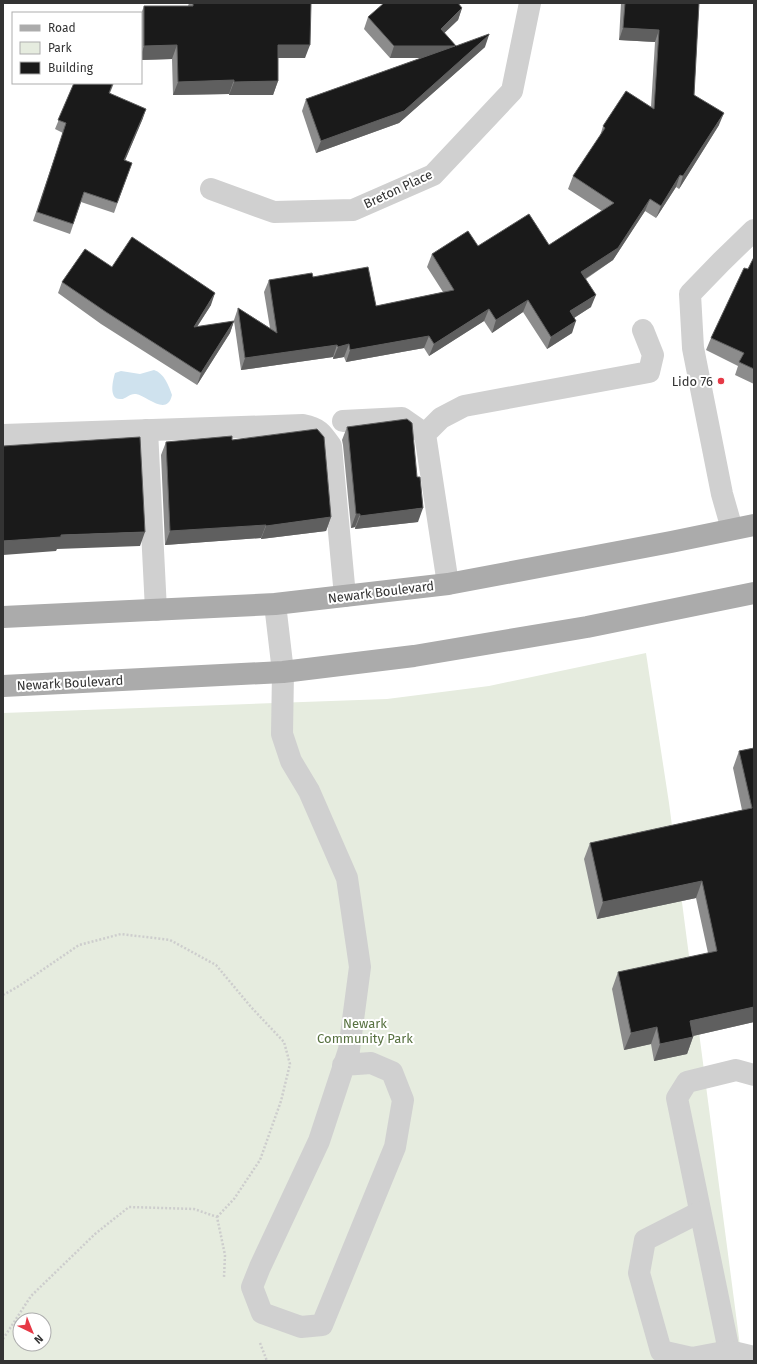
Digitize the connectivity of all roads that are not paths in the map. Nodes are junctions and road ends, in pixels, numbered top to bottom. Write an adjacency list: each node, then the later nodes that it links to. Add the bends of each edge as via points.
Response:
1 (530, 3): 2 (street, Breton Place, via 512,91 433,175 353,210 274,212)
2 (211, 189)
3 (754, 230): 10 (street, via 690,294 693,348 722,494)
4 (644, 330): 7 (street, via 653,355 649,372 464,406 440,418)
5 (343, 421): 7 (street, via 402,418)
6 (147, 430): 8 (street); 13 (street, via 303,425 314,427 322,433 331,446); 15 (street)
7 (425, 434): 11 (street)
8 (3, 435)
9 (754, 525): 10 (main road, Newark Boulevard)
10 (732, 529): 11 (main road, Newark Boulevard)
11 (448, 584): 13 (main road, Newark Boulevard)
12 (754, 593): 17 (main road, Newark Boulevard, via 422,655)
13 (345, 596): 14 (main road, Newark Boulevard)
14 (275, 604): 15 (main road, Newark Boulevard); 17 (street)
15 (156, 610): 16 (main road, Newark Boulevard)
16 (3, 617)
17 (283, 672): 18 (main road, Newark Boulevard); 19 (street, via 282,734 291,761 309,790 347,878 360,967 349,1050)
18 (3, 686)
19 (343, 1065): 19 (street, via 319,1142 252,1287 262,1313 301,1327 322,1325 395,1147 403,1100 392,1072 371,1063)
20 (754, 1075): 21 (street, via 736,1070 687,1082 677,1098)
21 (700, 1212): 22 (street); 22 (street, via 645,1240 639,1273 661,1351 692,1358)
22 (729, 1350): 23 (street)
23 (754, 1358)

